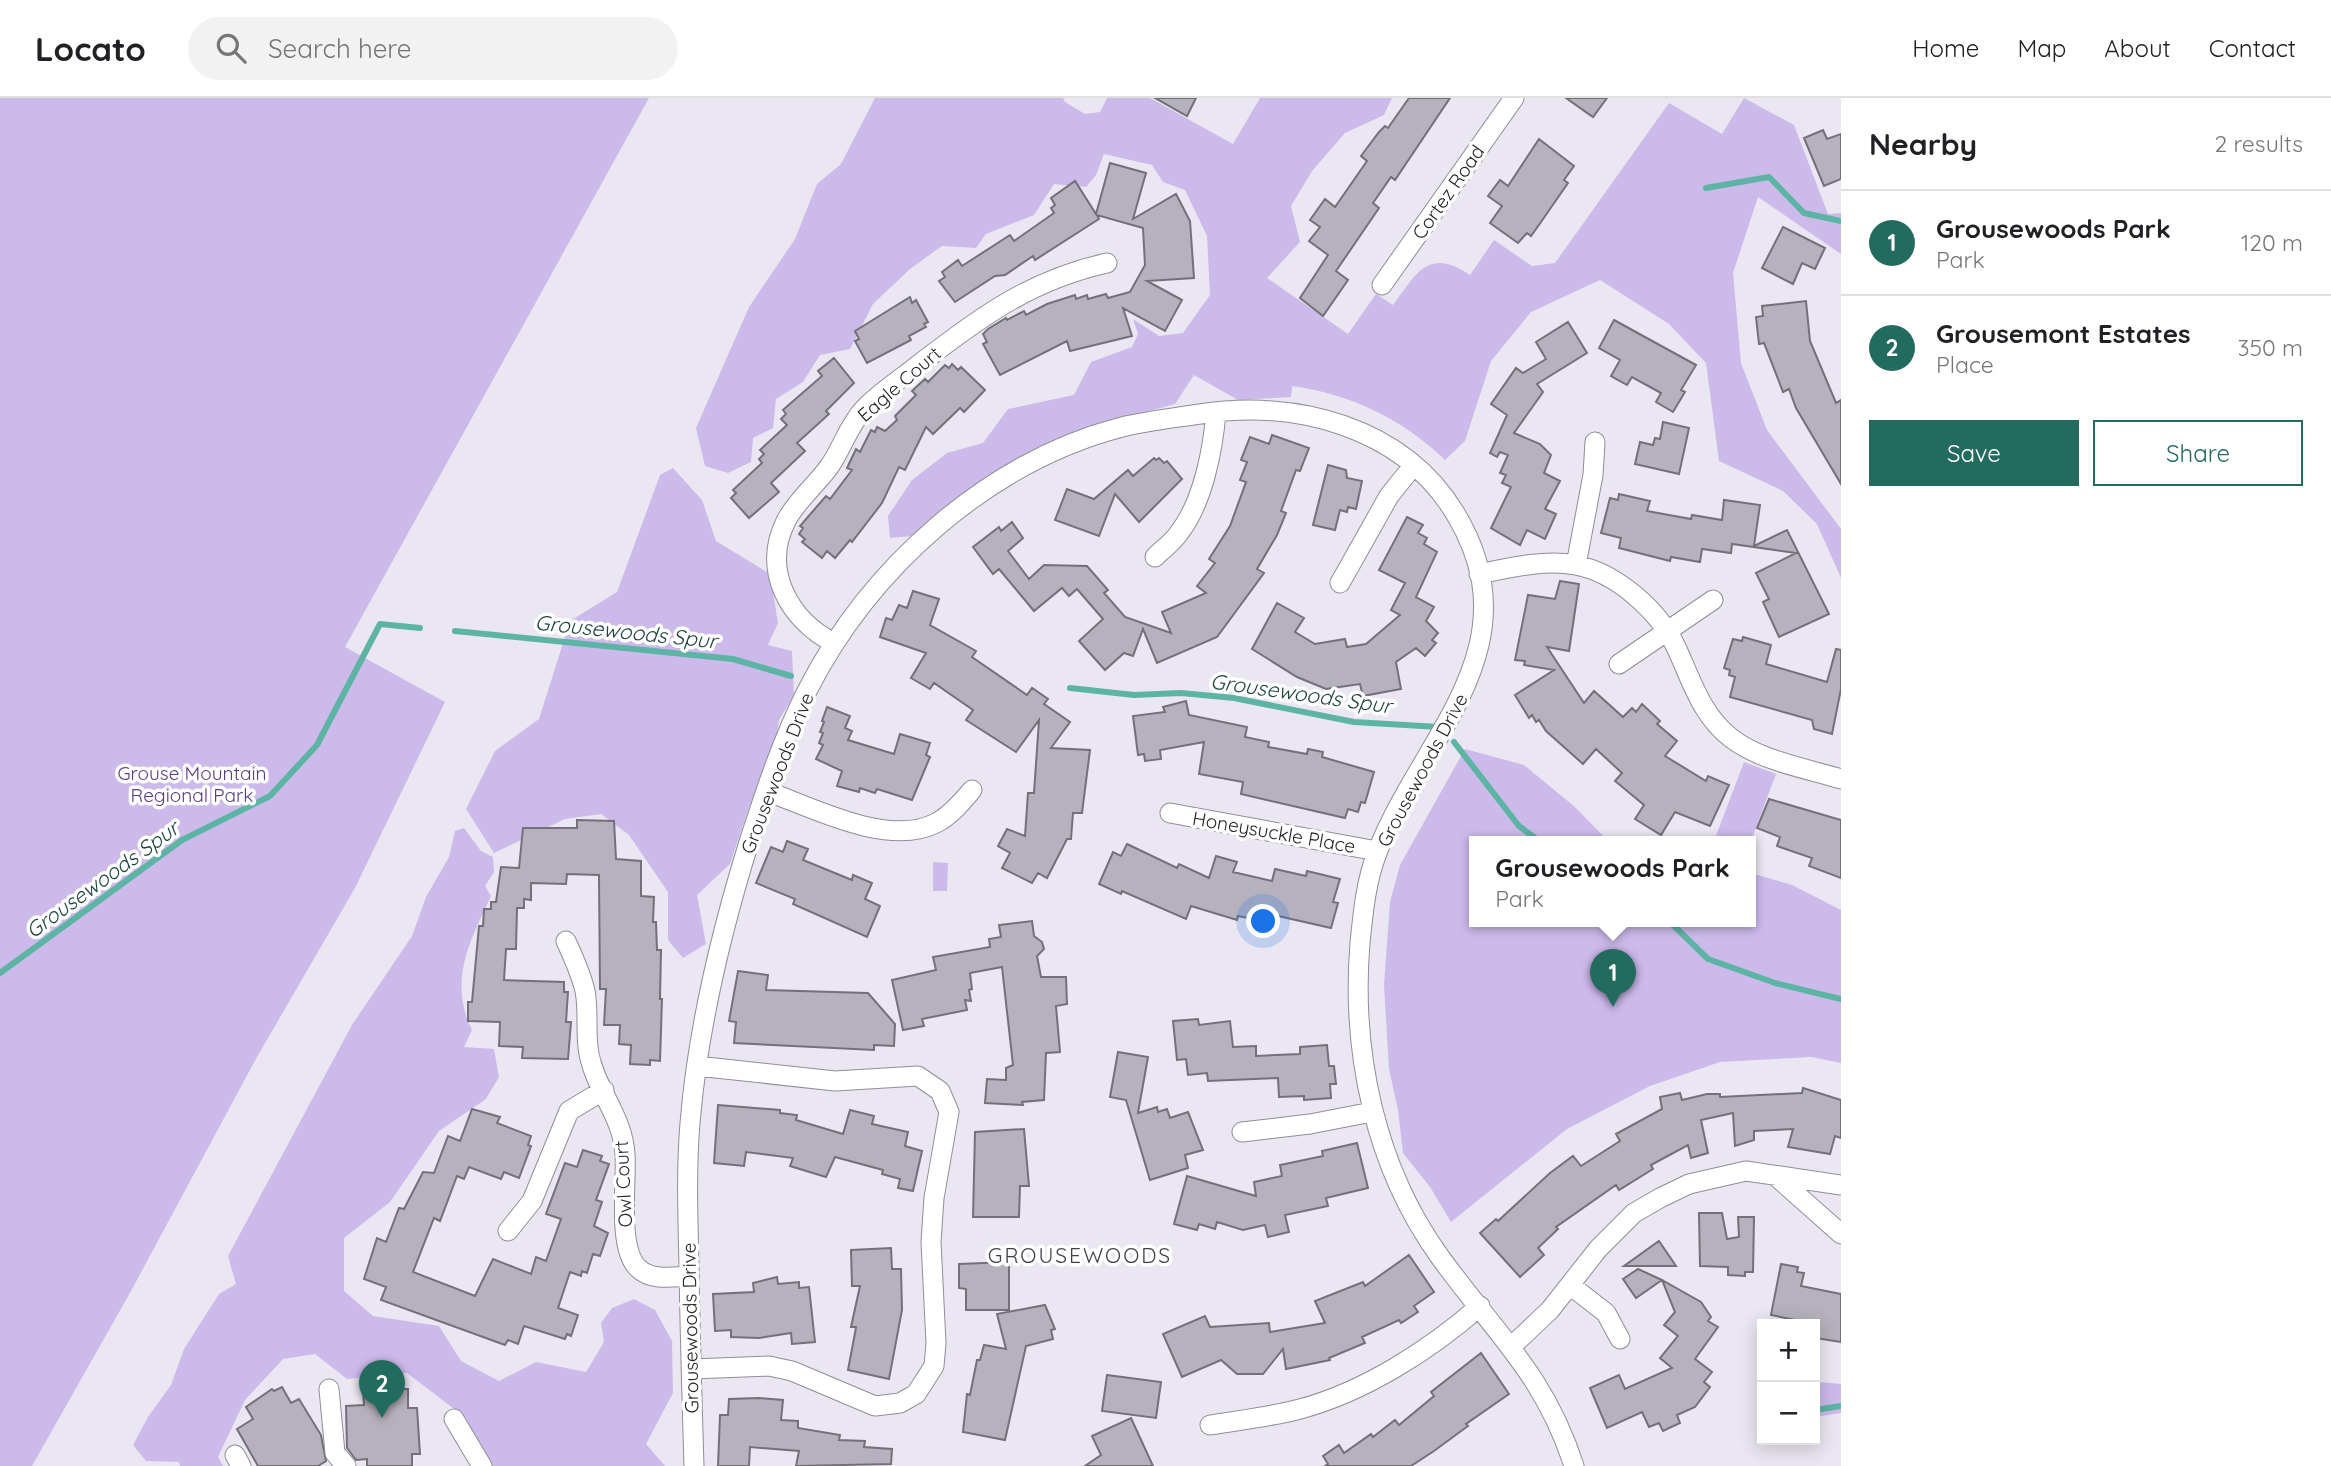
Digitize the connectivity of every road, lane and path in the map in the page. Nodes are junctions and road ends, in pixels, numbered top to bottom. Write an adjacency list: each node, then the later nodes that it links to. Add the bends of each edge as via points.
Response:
1 (1514, 98): 3 (street, Cortez Road)
2 (1107, 263): 13 (street, Eagle Court, via 1079,269 1012,297 882,393 851,426 831,464 787,519 776,560 779,583 789,605 819,635)
3 (1382, 285)
4 (1216, 412): 6 (street, Grousewoods Drive, via 1279,410 1329,420 1377,439); 7 (street, via 1196,499 1180,533); 13 (street, Grousewoods Drive, via 1125,426 1086,439 1016,473 910,550)
5 (1595, 442): 8 (street)
6 (1413, 466): 9 (street, Grousewoods Drive, via 1457,515); 10 (street, via 1390,496)
7 (1155, 556)
8 (1576, 565): 9 (street); 12 (street, via 1630,592)
9 (1479, 574): 19 (street, Grousewoods Drive, via 1483,608 1478,656 1463,698)
10 (1340, 583)
11 (1713, 600): 12 (street)
12 (1669, 631): 14 (street); 15 (street, via 1696,695 1731,738 1761,755)
13 (835, 643): 17 (street, Grousewoods Drive, via 805,694)
14 (1619, 664)
15 (1841, 779)
16 (972, 790): 17 (street, via 937,823 898,831 856,824)
17 (766, 791): 21 (street, Grousewoods Drive, via 730,904 706,1002)
18 (1170, 813): 19 (street, Honeysuckle Place)
19 (1377, 851): 23 (street, Grousewoods Drive, via 1366,892 1358,1010)
20 (566, 941): 22 (street, Owl Court, via 585,993 589,1054)
21 (697, 1066): 29 (street, Grousewoods Drive, via 690,1126); 34 (street, via 835,1081 918,1076 940,1091 949,1112 931,1242 934,1366 916,1394 900,1404 875,1406 769,1366)
22 (604, 1090): 27 (street, via 569,1111 532,1201); 29 (street, Owl Court, via 625,1149 625,1234 636,1267 657,1277)
23 (1372, 1112): 24 (street); 31 (street, Grousewoods Drive, via 1410,1209 1439,1256)
24 (1242, 1132)
25 (1778, 1178): 26 (street); 28 (street); 30 (street, via 1746,1171 1689,1184 1660,1198 1634,1213 1598,1248)
26 (1841, 1185)
27 (508, 1231)
28 (1841, 1234)
29 (689, 1276): 34 (street, Grousewoods Drive)
30 (1570, 1285): 32 (street, via 1606,1313); 33 (street)
31 (1479, 1306): 33 (street, Grousewoods Drive); 37 (street, via 1360,1387 1299,1409)
32 (1620, 1339)
33 (1512, 1346): 41 (street, Grousewoods Drive, via 1559,1421)
34 (691, 1369): 40 (street, Grousewoods Drive)
35 (329, 1389): 38 (street, via 335,1453)
36 (454, 1419): 39 (street)
37 (1210, 1425)
38 (346, 1466)
39 (482, 1466)
40 (694, 1466)
41 (1574, 1466)

